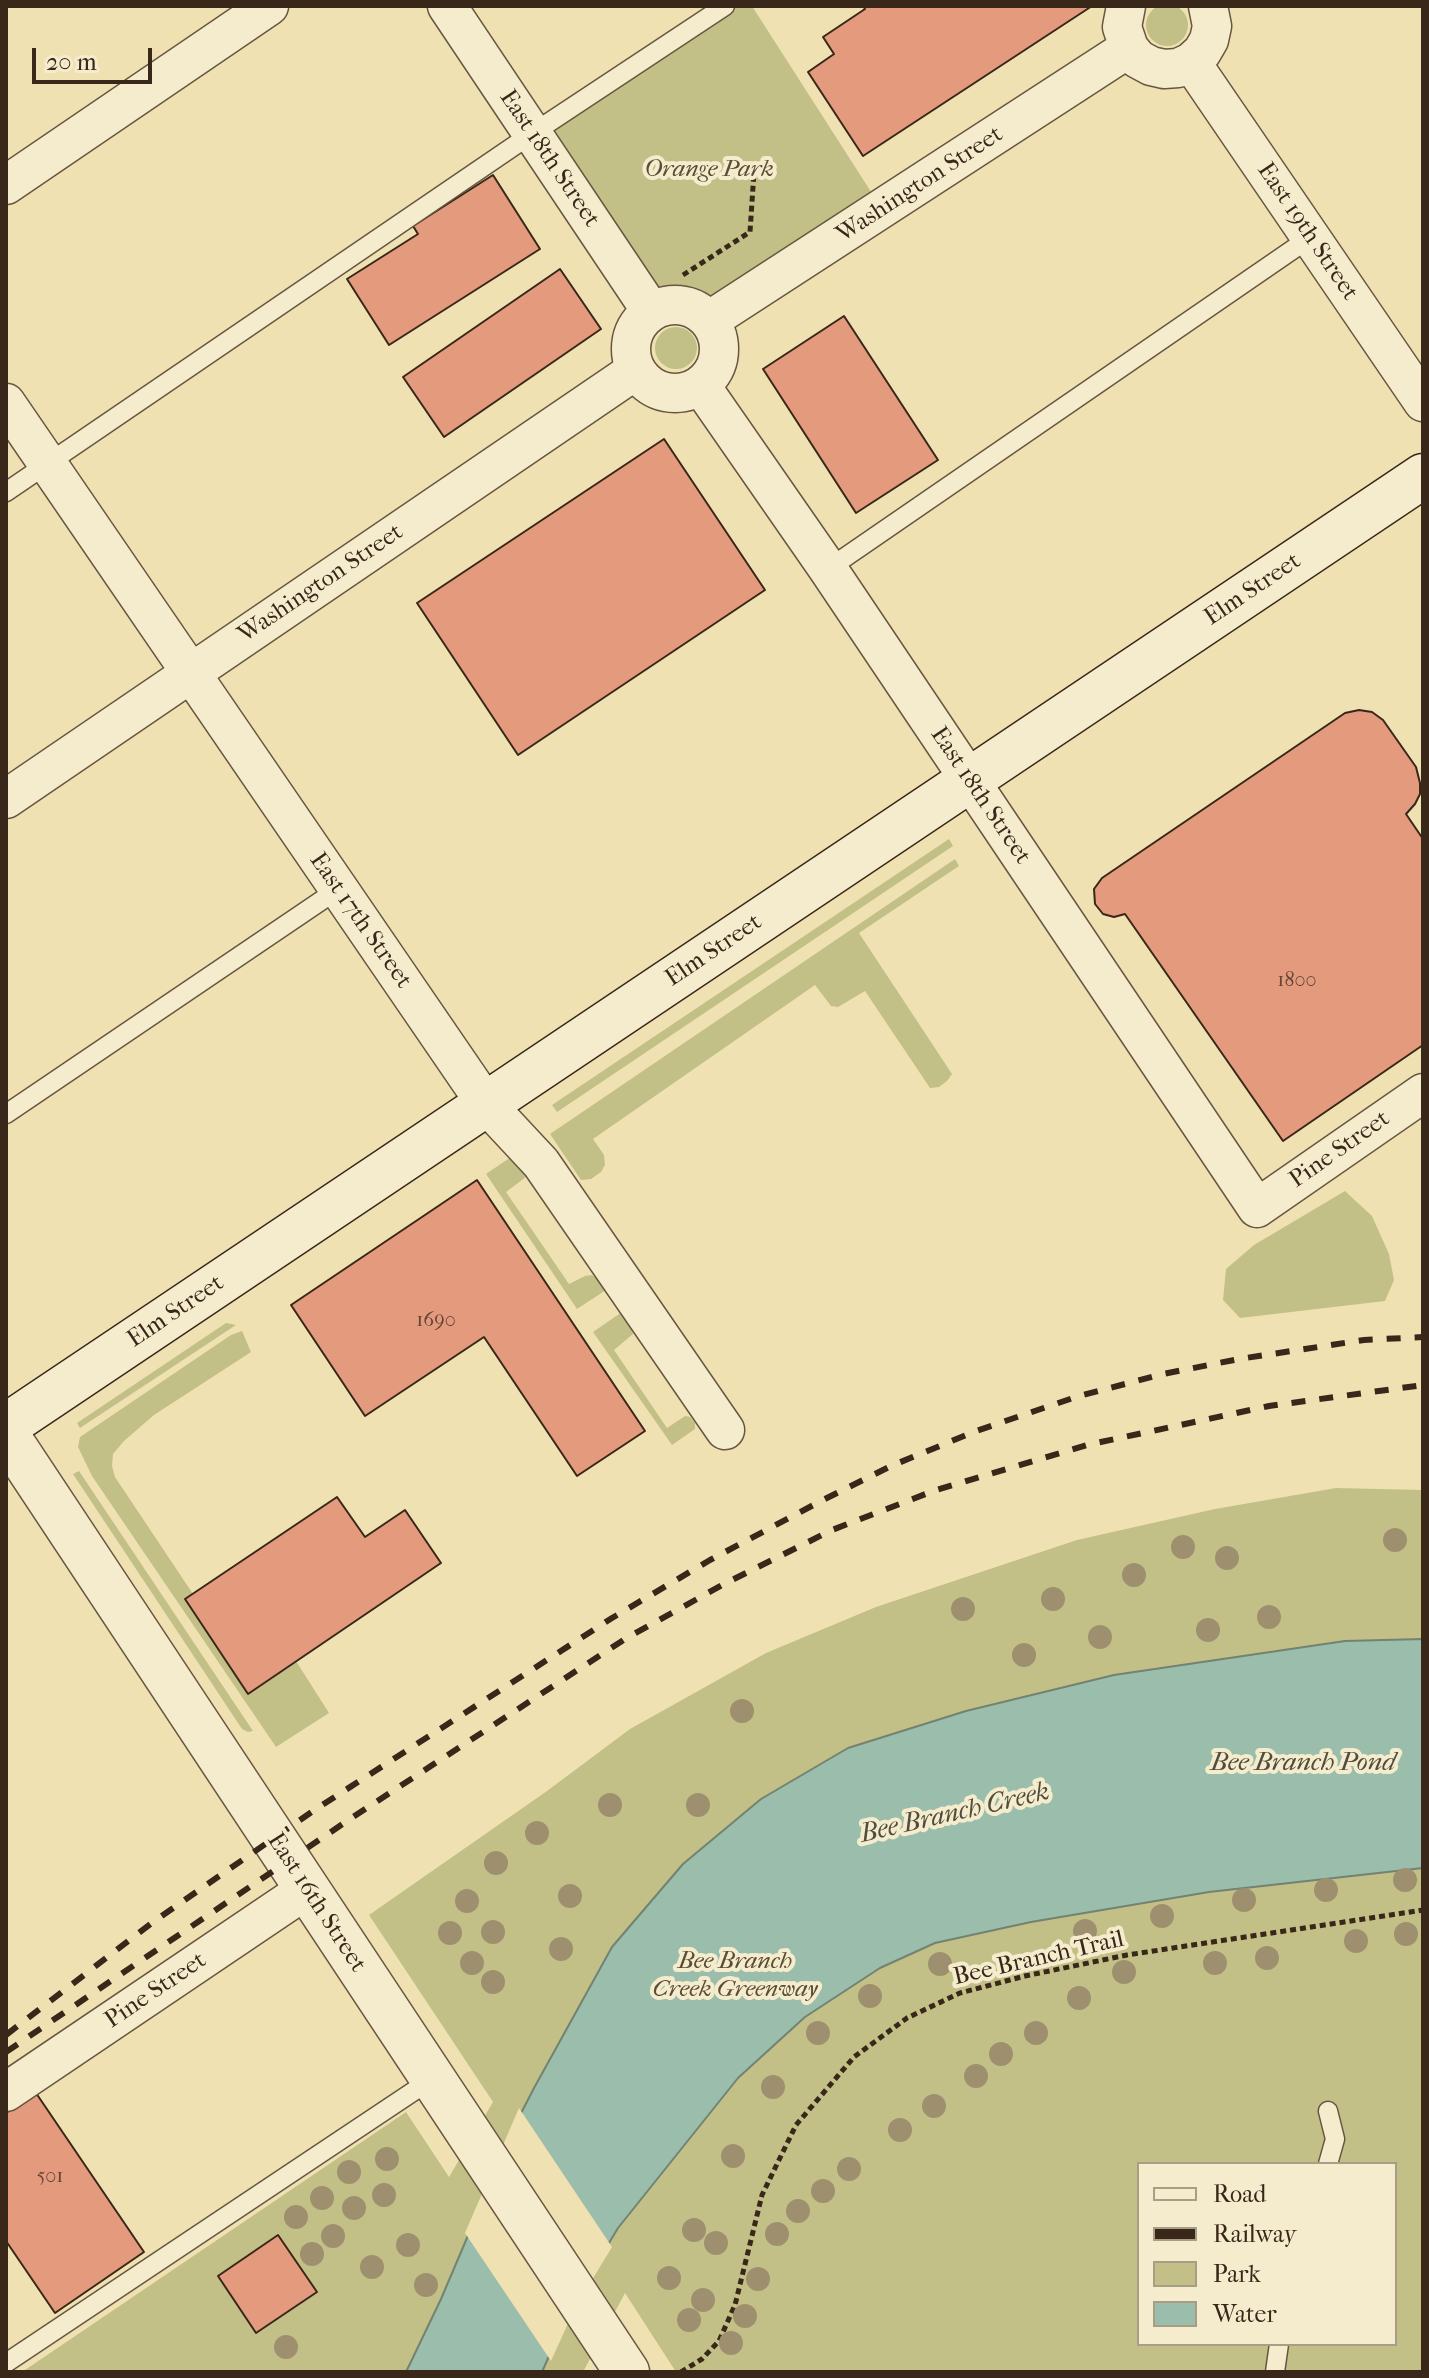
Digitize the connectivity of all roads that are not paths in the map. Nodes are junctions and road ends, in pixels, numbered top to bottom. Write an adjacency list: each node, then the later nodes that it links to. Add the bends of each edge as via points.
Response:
1 (269, 6): 9 (street)
2 (447, 6): 8 (street, East 18th Street)
3 (725, 6): 8 (lane)
4 (1126, 6): 6 (street, via 1122,27)
5 (1208, 6): 7 (street, via 1209,40)
6 (1129, 48): 7 (street, via 1138,59 1164,69); 12 (street, Washington Street)
7 (1191, 62): 10 (street, East 19th Street)
8 (533, 133): 11 (street, East 18th Street); 17 (lane)
9 (6, 185)
10 (1311, 237): 15 (street, East 19th Street); 20 (lane)
11 (651, 311): 12 (street, via 682,305); 13 (street, via 632,338)
12 (710, 320): 14 (street, via 720,355)
13 (636, 370): 14 (street, via 648,385 665,393 684,394); 21 (street, Washington Street)
14 (701, 386): 20 (street, East 18th Street)
15 (1423, 402)
16 (6, 403): 17 (street, East 17th Street)
17 (47, 464): 19 (lane); 21 (street, East 17th Street)
18 (1423, 476): 22 (main road, Elm Street)
19 (6, 492)
20 (828, 569): 22 (street, East 18th Street)
21 (190, 673): 23 (street, Washington Street); 24 (street, East 17th Street)
22 (970, 780): 26 (main road, Elm Street); 28 (street, East 18th Street)
23 (6, 799)
24 (337, 890): 26 (street, East 17th Street); 27 (lane)
25 (1423, 1093): 28 (street, Pine Street)
26 (486, 1104): 29 (main road, Elm Street); 30 (street, East 17th Street, via 541,1163)
27 (6, 1114)
28 (1257, 1208)
29 (6, 1426)
30 (725, 1430)
31 (6, 1434): 32 (main road, East 16th Street)
32 (307, 1889): 33 (main road, East 16th Street); 34 (street, Pine Street)
33 (432, 2079): 38 (lane); 39 (main road, East 16th Street)
34 (6, 2092)
35 (1328, 2111): 36 (lane, via 1335,2139)
36 (1329, 2162)
37 (1279, 2346): 40 (lane)
38 (6, 2363)
39 (627, 2372)
40 (1275, 2372)

